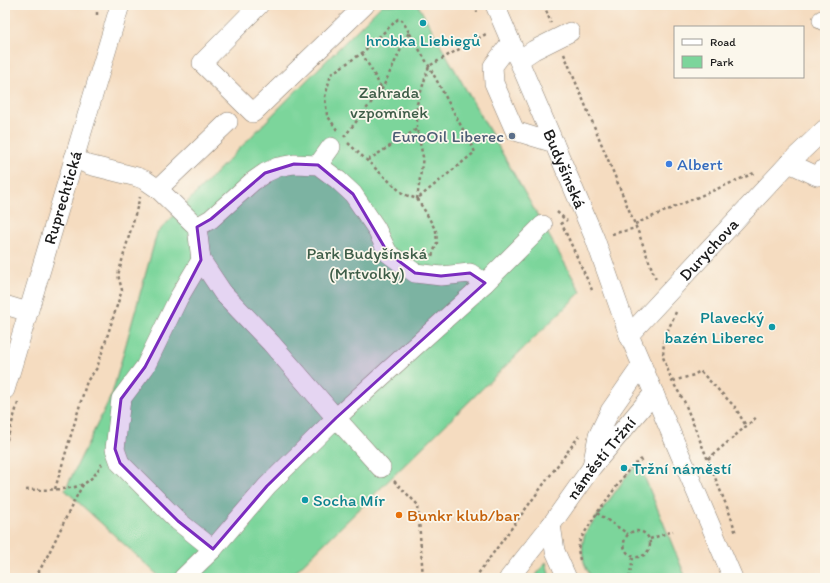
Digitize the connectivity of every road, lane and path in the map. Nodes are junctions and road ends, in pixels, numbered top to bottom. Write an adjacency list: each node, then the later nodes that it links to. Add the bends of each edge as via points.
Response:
1 (120, 5): 19 (street, Ruprechtická)
2 (260, 5): 3 (street, via 202,63 253,113)
3 (365, 5)
4 (495, 5): 9 (street, Budyšínská)
5 (544, 5): 8 (path)
6 (409, 32): 10 (path, via 402,20 398,19); 12 (path); 13 (path)
7 (486, 34): 12 (path)
8 (564, 35): 11 (street); 28 (path)
9 (511, 42): 11 (street, Budyšínská); 18 (street, via 493,66 494,83 515,131)
10 (362, 53): 13 (path); 17 (path, via 331,74 325,97 327,115)
11 (519, 60): 18 (street, Budyšínská)
12 (430, 66): 16 (path, via 416,104); 26 (path, via 475,152)
13 (382, 89): 17 (path)
14 (228, 122): 25 (street)
15 (825, 129): 21 (street, Durychova)
16 (417, 130): 20 (path); 26 (path, via 423,157)
17 (337, 142): 20 (path); 22 (street)
18 (554, 143): 32 (street, Budyšínská)
19 (74, 158): 25 (street, via 89,165 137,177); 40 (street, Ruprechtická)
20 (368, 160): 26 (path, via 403,194)
21 (789, 163): 23 (street, via 817,176); 41 (street, Durychova)
22 (318, 165): 30 (street, via 294,164 265,173 211,219); 34 (street, via 353,194 376,228 388,253 415,273)
23 (825, 168)
24 (760, 170): 28 (path)
25 (152, 185): 30 (street); 56 (path, via 118,275 122,290 97,368 87,381)
26 (417, 199): 34 (path, via 436,231 437,243)
27 (557, 212): 37 (path)
28 (635, 224): 31 (path)
29 (543, 225): 36 (street)
30 (197, 227): 33 (street)
31 (636, 228): 32 (path); 35 (path)
32 (595, 239): 41 (street, Budyšínská)
33 (201, 260): 47 (street, via 223,293 271,343); 50 (street, via 178,299 145,367 121,399)
34 (429, 275): 36 (street, via 470,273)
35 (656, 280)
36 (485, 283): 47 (street)
37 (593, 292)
38 (5, 305): 40 (street)
39 (674, 308): 43 (path, via 676,311 664,339 663,357)
40 (28, 312): 44 (street, Ruprechtická)
41 (629, 335): 42 (street, náměstí Tržní)
42 (642, 365): 45 (street, náměstí Tržní); 53 (street, via 610,412 598,436)
43 (672, 381): 48 (path, via 700,371 735,407); 52 (path, via 684,401)
44 (5, 390)
45 (654, 393): 53 (street, náměstí Tržní); 74 (street, náměstí Tržní)
46 (758, 416): 48 (path)
47 (336, 418): 54 (street); 64 (street, via 267,486)
48 (746, 426): 52 (path)
49 (583, 430): 70 (path)
50 (115, 449): 55 (path, via 88,482); 64 (street, via 120,463 178,521)
51 (642, 459): 58 (path, via 630,468)
52 (708, 459): 63 (path)
53 (592, 467): 59 (street, náměstí Tržní)
54 (380, 468): 69 (path, via 418,505)
55 (84, 483): 56 (path); 67 (path)
56 (55, 489): 57 (path)
57 (26, 490)
58 (597, 512): 61 (path); 66 (path, via 580,540 578,549)
59 (551, 525): 71 (street, náměstí Tržní); 72 (street, via 555,551)
60 (673, 531): 62 (path)
61 (628, 534): 62 (path, via 640,531); 65 (path, via 624,546)
62 (650, 539): 65 (path, via 650,547 646,554)
63 (737, 539)
64 (212, 549): 68 (street)
65 (633, 558): 73 (path)
66 (581, 564)
67 (35, 578)
68 (183, 578)
69 (423, 578)
70 (475, 578)
71 (509, 578)
72 (566, 578)
73 (629, 578)
74 (733, 578)

